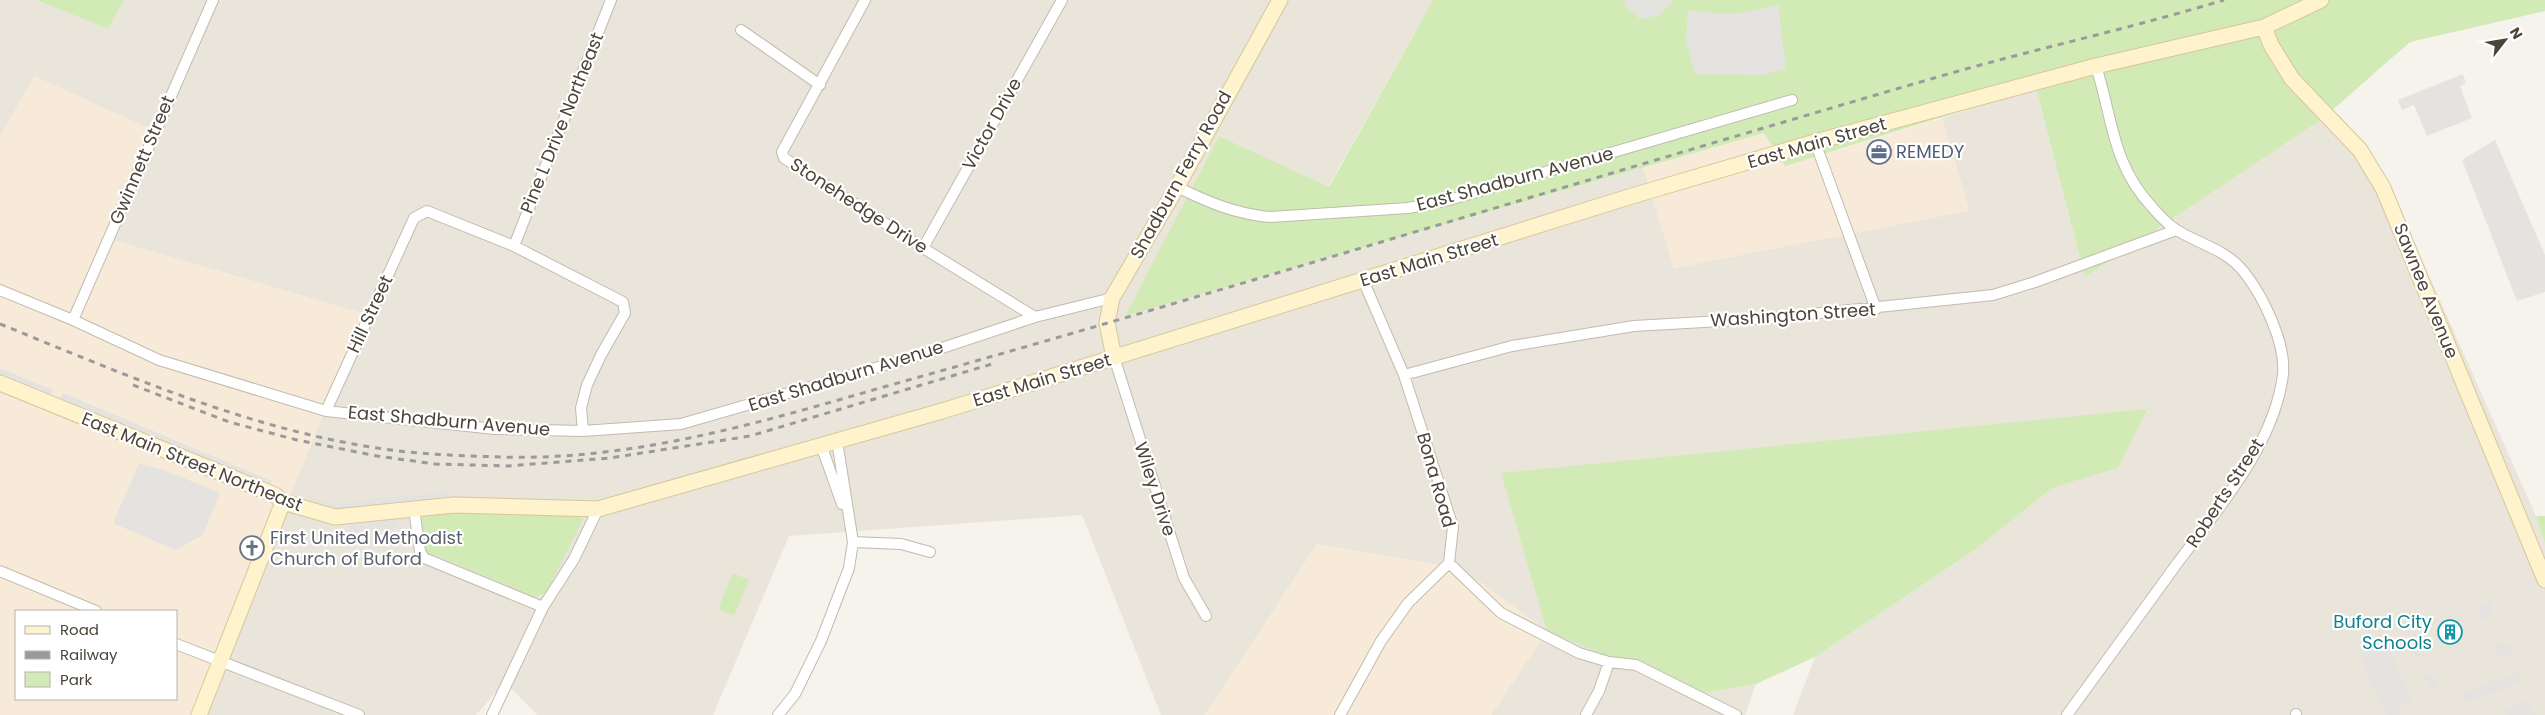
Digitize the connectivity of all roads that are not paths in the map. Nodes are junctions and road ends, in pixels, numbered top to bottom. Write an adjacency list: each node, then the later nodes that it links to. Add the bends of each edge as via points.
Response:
1 (213, 0): 22 (street, Gwinnett Street)
2 (611, 0): 15 (street, Pine L Drive Northeast)
3 (866, 0): 10 (street, Stonehedge Drive)
4 (1062, 0): 16 (street, Victor Drive)
5 (1280, 0): 13 (street, Shadburn Ferry Road)
6 (2321, 0): 7 (street, East Main Street)
7 (2264, 28): 9 (street, East Main Street); 38 (street, Sawnee Avenue, via 2292,79 2360,150 2383,188)
8 (741, 30): 10 (street)
9 (2096, 66): 12 (street, East Main Street); 14 (street, Roberts Street, via 2120,160 2146,201)
10 (820, 85): 16 (street, Stonehedge Drive, via 782,152 784,158)
11 (1792, 100): 13 (street, East Shadburn Avenue, via 1448,200 1408,208 1252,216 1232,212)
12 (1815, 142): 17 (street, East Main Street); 20 (street)
13 (1177, 187): 19 (street, Shadburn Ferry Road)
14 (2176, 230): 20 (street, Washington Street, via 1993,295); 52 (street, Roberts Street, via 2219,250 2244,272 2279,341 2283,372 2279,392 2256,451 2229,493)
15 (514, 246): 26 (street, Hill Street, via 426,211 414,218); 27 (street, via 623,302 625,313 600,355 587,385 581,408)
16 (923, 248): 21 (street, Stonehedge Drive)
17 (1363, 280): 23 (street, East Main Street); 24 (street, Bona Road)
18 (0, 290): 22 (street, East Shadburn Avenue)
19 (1112, 298): 21 (street, East Shadburn Avenue); 23 (street, Shadburn Ferry Road, via 1108,323)
20 (1876, 308): 24 (street, Washington Street, via 1634,326 1512,346)
21 (1035, 317): 27 (street, East Shadburn Avenue, via 927,353 681,424)
22 (72, 320): 26 (street, East Shadburn Avenue, via 158,360)
23 (1114, 357): 28 (street, East Main Street, via 942,412); 41 (street, Wiley Drive, via 1184,578)
24 (1404, 375): 36 (street, Bona Road, via 1452,527)
25 (0, 384): 30 (street, East Main Street Northeast, via 275,495)
26 (326, 411): 27 (street, East Shadburn Avenue, via 495,429)
27 (583, 431)
28 (838, 441): 29 (street, East Main Street); 33 (street)
29 (821, 445): 31 (street, East Main Street); 33 (street)
30 (283, 502): 32 (street, East Main Street Northeast, via 335,516); 44 (street)
31 (598, 508): 32 (street, East Main Street Northeast, via 454,505); 39 (street, via 574,559)
32 (414, 509): 39 (street, via 420,551 424,558)
33 (848, 518): 34 (street)
34 (853, 542): 35 (street, via 901,544); 48 (street, via 848,568 821,640 794,694)
35 (930, 552)
36 (1449, 563): 43 (street, via 1501,613 1579,653); 49 (street, via 1408,603 1381,641)
37 (0, 571): 40 (street)
38 (2545, 580)
39 (543, 607): 47 (street)
40 (94, 610)
41 (1206, 616)
42 (178, 645): 44 (street)
43 (1609, 662): 50 (street, via 1600,691); 51 (street, via 1636,665)
44 (220, 663): 45 (street); 46 (street)
45 (199, 715)
46 (359, 715)
47 (492, 715)
48 (778, 715)
49 (1340, 715)
50 (1586, 715)
51 (1736, 715)
52 (2067, 715)

